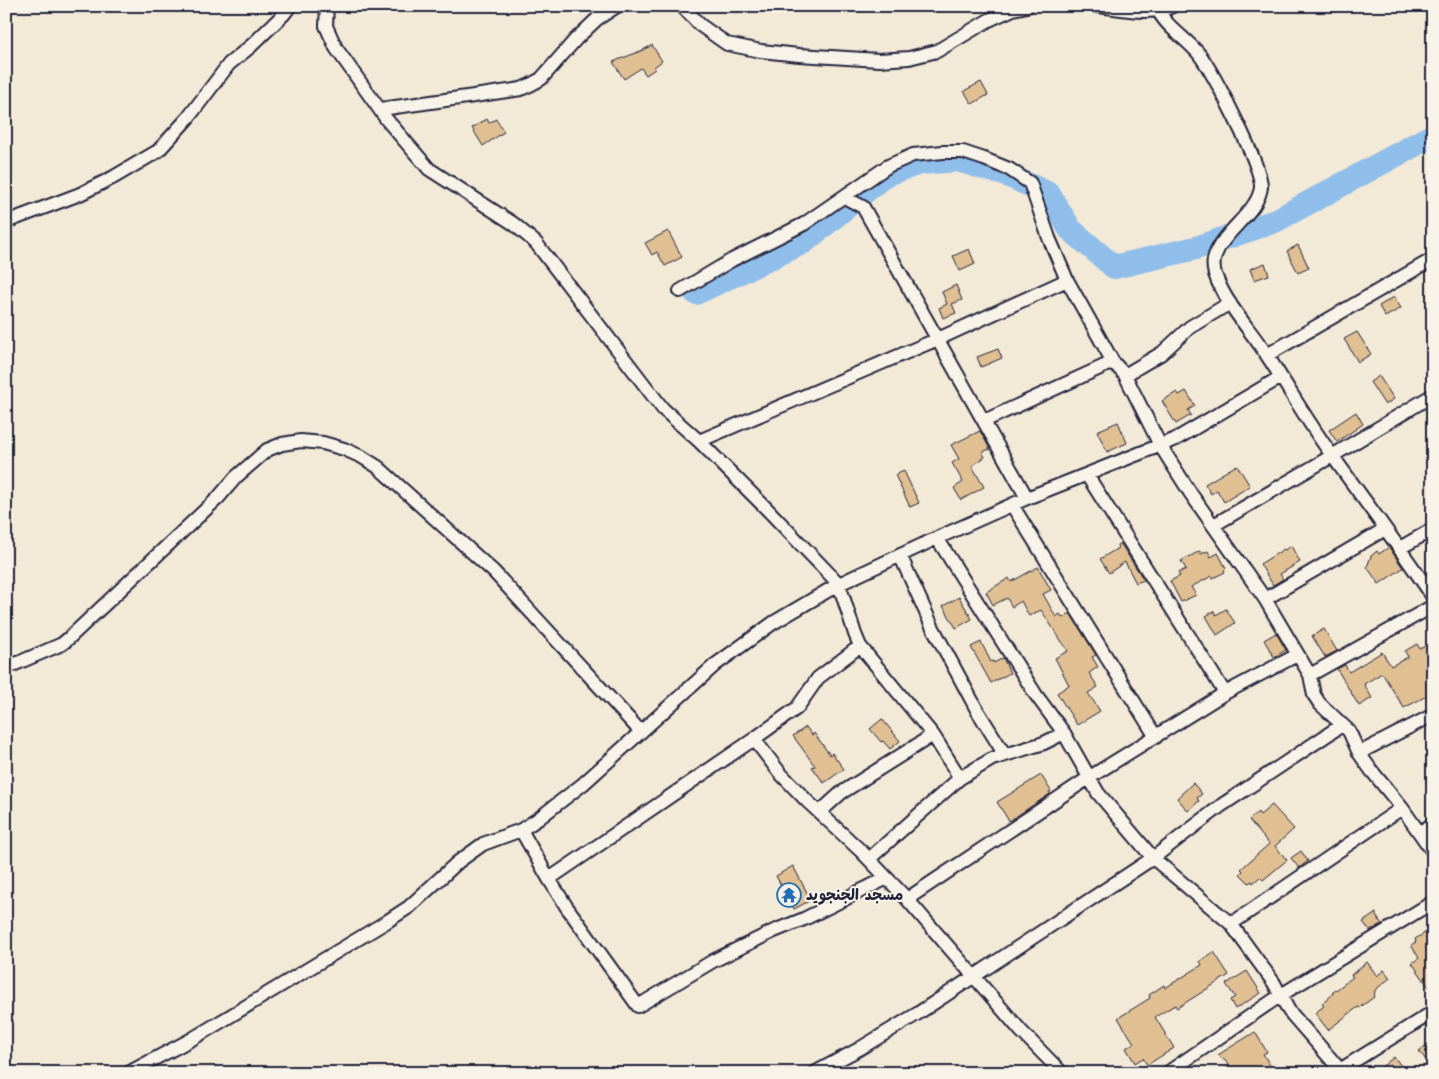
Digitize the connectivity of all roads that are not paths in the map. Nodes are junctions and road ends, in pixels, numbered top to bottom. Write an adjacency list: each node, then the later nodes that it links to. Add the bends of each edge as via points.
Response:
1 (290, 6): 11 (street, via 252,46 229,64 158,151 80,194)
2 (327, 6): 9 (street, via 326,26 336,48)
3 (617, 6): 9 (street, via 597,18 540,79 530,85)
4 (682, 6): 5 (street, via 706,30 727,44 799,55 879,60 909,58 937,51 989,20)
5 (1027, 6)
6 (1097, 6): 8 (street, via 1144,11)
7 (1173, 6): 8 (street)
8 (1157, 8): 15 (street, via 1209,68 1250,149 1260,179 1259,195 1221,244 1215,258 1215,274)
9 (381, 109): 23 (street, via 429,169 514,224 536,243 663,409)
10 (844, 197): 13 (street, via 888,166 913,155 963,152 984,158 1009,169 1030,184); 14 (street, via 804,224 732,260); 16 (street, via 864,207)
11 (6, 222)
12 (1433, 258): 17 (street)
13 (1067, 280): 16 (street); 18 (street)
14 (680, 291)
15 (1230, 303): 17 (street); 19 (street, via 1190,327 1162,353)
16 (938, 339): 22 (street); 23 (street)
17 (1267, 355): 20 (street)
18 (1113, 362): 19 (street); 22 (street)
19 (1125, 375): 24 (street)
20 (1281, 377): 24 (street, via 1190,432); 25 (street)
21 (1433, 395): 25 (street)
22 (984, 421): 27 (street)
23 (698, 442): 35 (street)
24 (1160, 445): 26 (street); 29 (street)
25 (1332, 456): 29 (street); 30 (street)
26 (1086, 475): 27 (street); 43 (street)
27 (1027, 498): 28 (street)
28 (1012, 505): 32 (street); 49 (street)
29 (1214, 525): 37 (street)
30 (1386, 529): 33 (street); 37 (street)
31 (1433, 529): 33 (street)
32 (937, 538): 34 (street); 47 (street, via 1036,695)
33 (1400, 548): 36 (street)
34 (900, 556): 35 (street); 52 (street, via 932,626)
35 (839, 584): 39 (street); 46 (street, via 773,623 723,660)
36 (1433, 597)
37 (1264, 599): 40 (street)
38 (1433, 606): 42 (street)
39 (860, 646): 48 (street); 50 (street, via 818,678 797,708)
40 (1297, 655): 42 (street); 43 (street)
41 (6, 668): 46 (street, via 68,639 267,450 301,441 323,443 344,449 378,467 494,572)
42 (1310, 675): 45 (street, via 1314,695)
43 (1225, 693): 49 (street)
44 (1433, 715): 51 (street)
45 (1342, 725): 51 (street, via 1353,738); 61 (street, via 1222,805)
46 (641, 732): 58 (street, via 583,784)
47 (1064, 732): 52 (street, via 1044,743); 53 (street)
48 (933, 736): 54 (street); 56 (street, via 841,793)
49 (1156, 737): 53 (street)
50 (754, 740): 56 (street, via 774,766); 64 (street)
51 (1359, 753): 55 (street)
52 (1005, 755): 54 (street, via 984,762)
53 (1090, 777): 61 (street, via 1098,793); 65 (street)
54 (960, 778): 62 (street)
55 (1402, 808): 59 (street); 67 (street)
56 (820, 812): 62 (street)
57 (1433, 824): 59 (street)
58 (521, 830): 64 (street); 72 (street, via 483,844 458,862 409,907 386,922 192,1039)
59 (1420, 832): 60 (street)
60 (1433, 852)
61 (1153, 858): 67 (street); 68 (street)
62 (869, 859): 63 (street)
63 (887, 878): 64 (street, via 713,962 638,1006); 65 (street)
64 (549, 879)
65 (907, 899): 68 (street)
66 (1433, 902): 69 (street)
67 (1231, 924): 69 (street)
68 (974, 976): 73 (street, via 892,1029); 74 (street)
69 (1281, 995): 71 (street, via 1289,1011); 75 (street)
70 (1433, 1012): 71 (street)
71 (1339, 1072)
72 (128, 1073)
73 (814, 1073)
74 (1062, 1073)
75 (1167, 1073)

